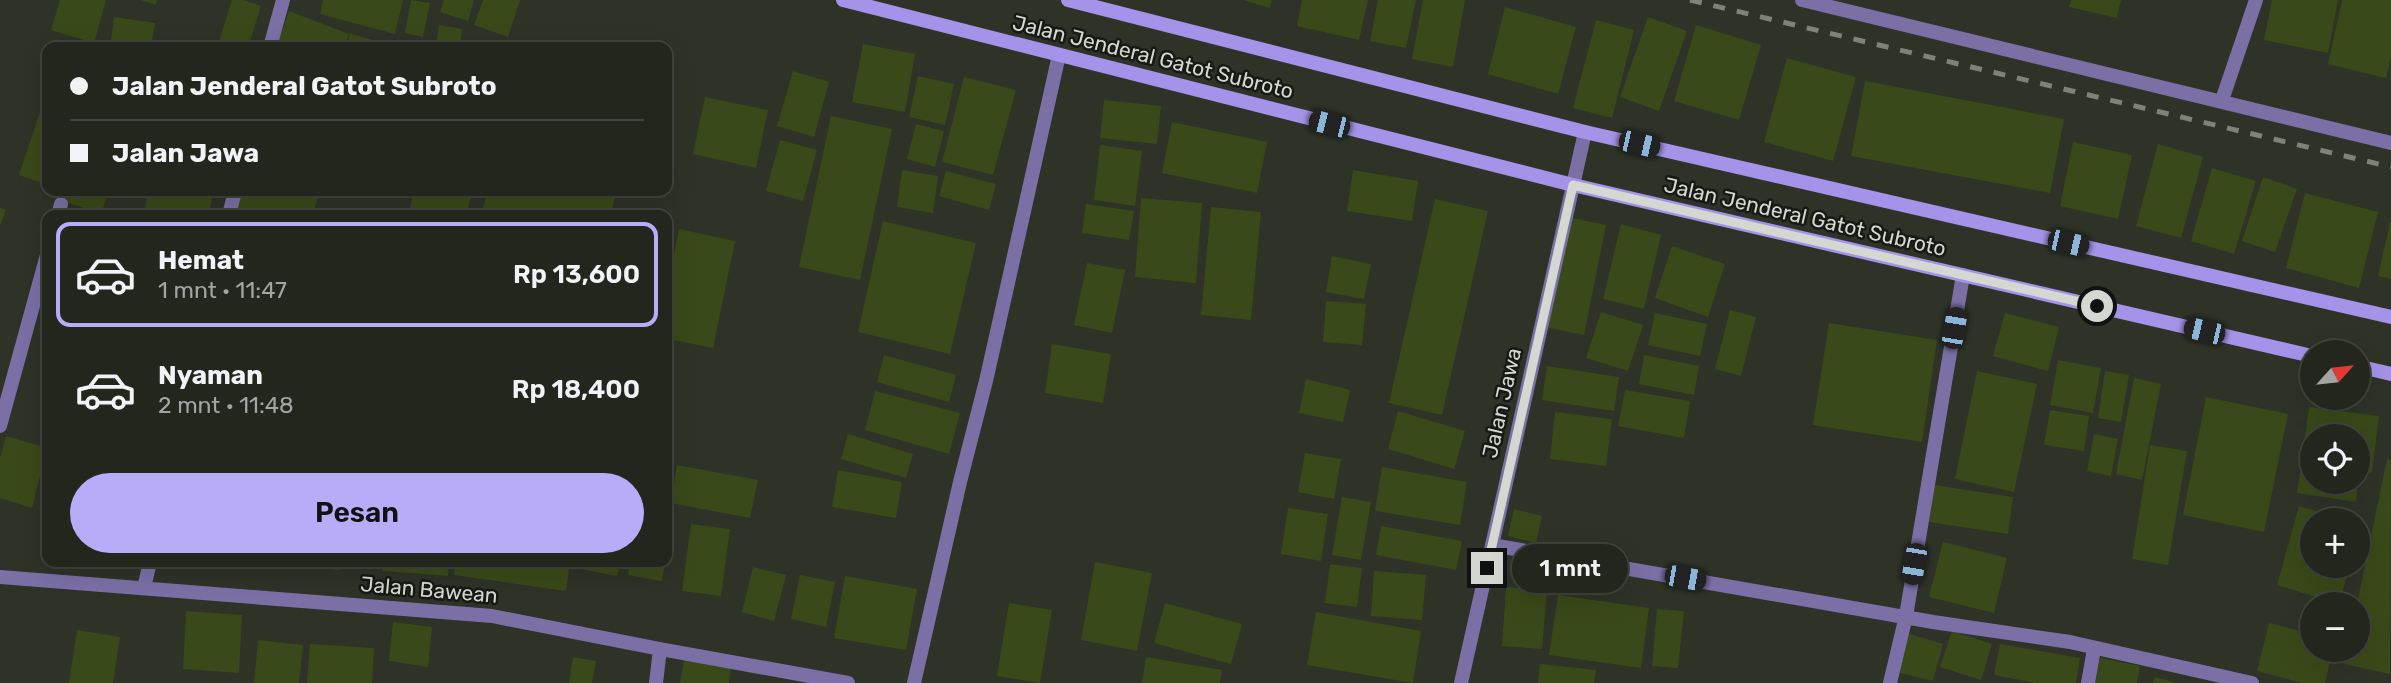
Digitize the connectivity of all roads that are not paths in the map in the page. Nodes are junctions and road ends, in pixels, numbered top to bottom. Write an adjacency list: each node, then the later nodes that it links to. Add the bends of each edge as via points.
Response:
1 (283, 0): 6 (street)
2 (843, 0): 7 (main road, Jalan Jenderal Gatot Subroto)
3 (1068, 0): 9 (main road, Jalan Jenderal Gatot Subroto)
4 (1802, 0): 8 (street)
5 (2256, 0): 8 (street)
6 (271, 42)
7 (1059, 55): 11 (main road, Jalan Jenderal Gatot Subroto); 28 (street)
8 (2222, 100): 10 (street)
9 (1585, 132): 11 (street, Jalan Jawa); 14 (main road, Jalan Jenderal Gatot Subroto)
10 (2391, 143)
11 (1573, 185): 13 (main road, Jalan Jenderal Gatot Subroto); 19 (street, Jalan Jawa)
12 (42, 273): 18 (street)
13 (1963, 275): 15 (main road, Jalan Jenderal Gatot Subroto); 23 (street)
14 (2391, 317)
15 (2300, 353)
16 (2370, 369): 17 (main road)
17 (2391, 374)
18 (0, 426)
19 (1492, 545): 23 (street); 29 (street, Jalan Jawa)
20 (149, 567): 22 (street)
21 (0, 577): 22 (street, Jalan Bawean)
22 (144, 588): 24 (street, Jalan Bawean, via 492,616)
23 (1906, 616): 25 (street); 30 (street)
24 (660, 649): 26 (street); 27 (street, Jalan Bawean)
25 (2094, 649): 31 (street); 32 (street)
26 (656, 683)
27 (848, 683)
28 (914, 683)
29 (1461, 683)
30 (1890, 683)
31 (2088, 683)
32 (2252, 683)

